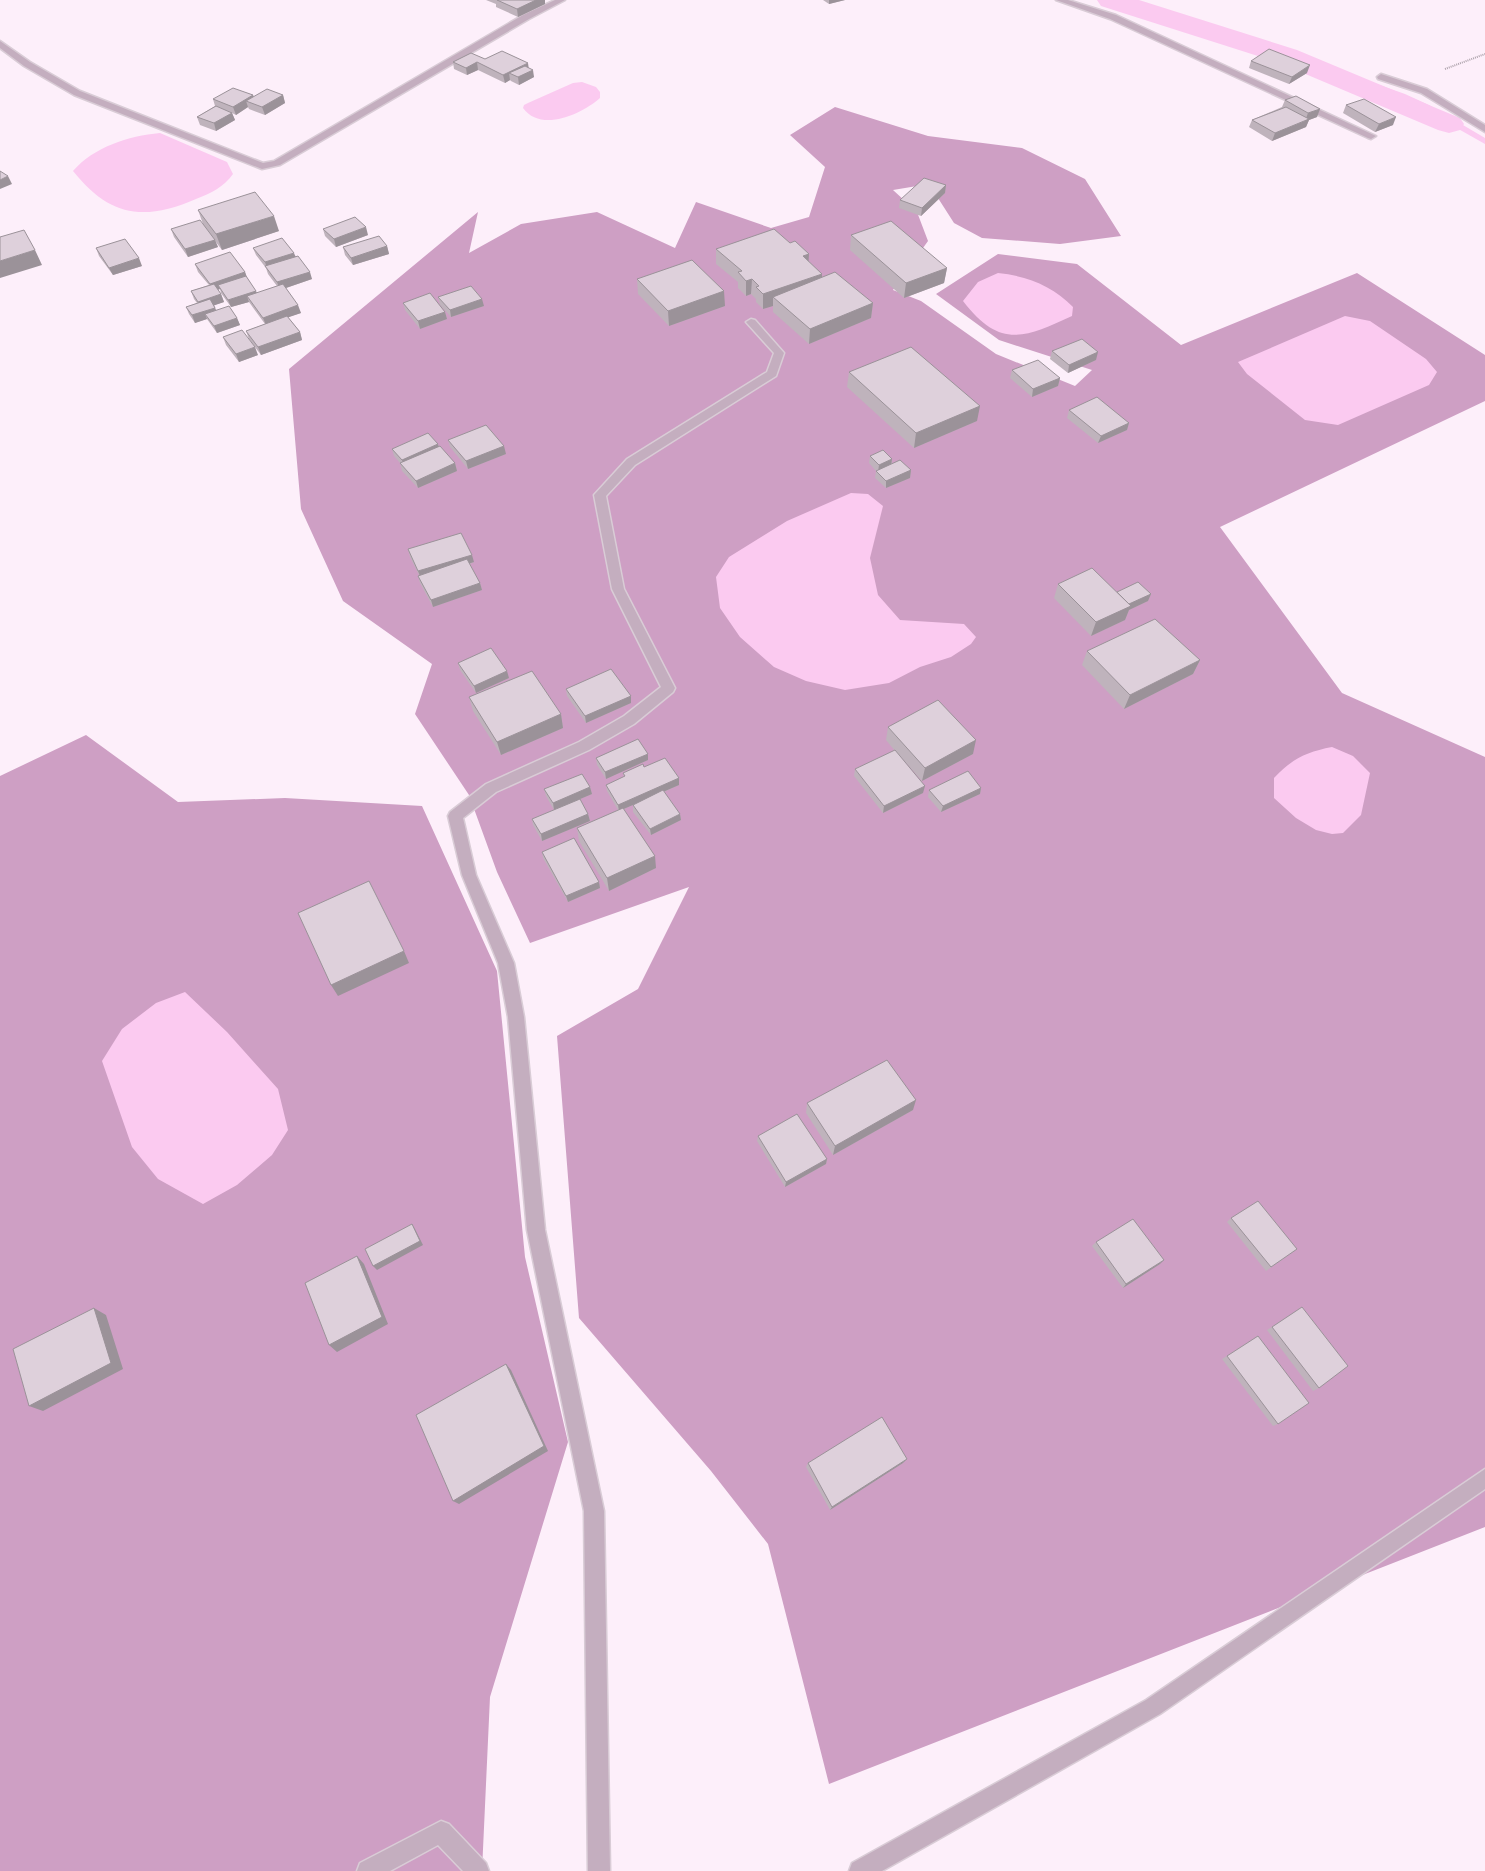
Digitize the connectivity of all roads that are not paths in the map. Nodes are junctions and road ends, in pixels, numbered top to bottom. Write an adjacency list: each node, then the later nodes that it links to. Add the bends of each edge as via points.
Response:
1 (561, 0): 3 (street, via 526,16 278,163 262,166 77,93)
2 (1060, 0): 6 (street, via 1113,17)
3 (0, 44)
4 (1381, 77): 5 (street, via 1424,92)
5 (1485, 129)
6 (1370, 136)
7 (751, 322): 11 (street, via 779,353 772,374 631,462 600,495 618,589 668,688 628,720 584,746 492,788 455,816 468,875 506,964 516,1017 536,1230 594,1511)
8 (1485, 1478): 12 (street, via 1154,1707)
9 (368, 1871): 10 (street, via 441,1832)
10 (478, 1871)
11 (599, 1871)
12 (860, 1871)

